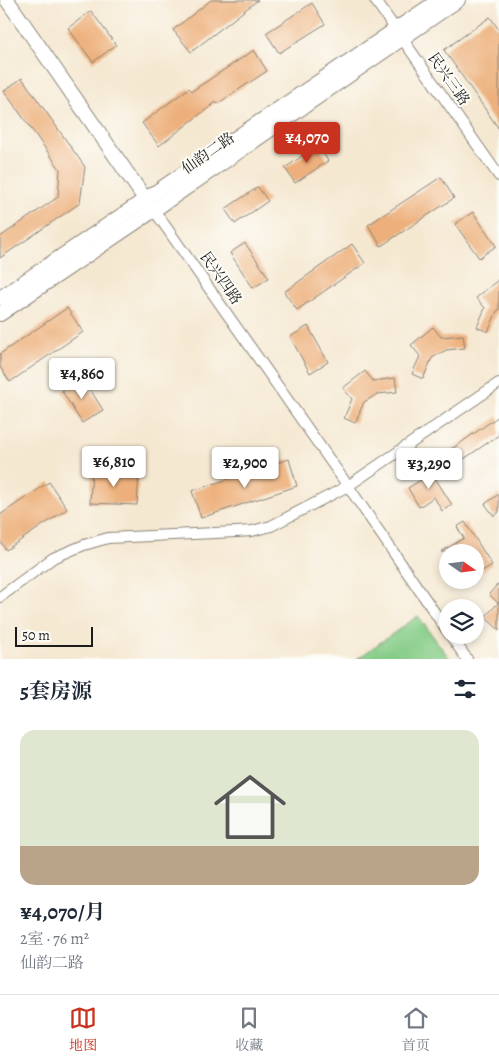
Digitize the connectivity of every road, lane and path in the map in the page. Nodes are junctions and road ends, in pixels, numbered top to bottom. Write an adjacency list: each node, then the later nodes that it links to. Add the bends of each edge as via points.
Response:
1 (7, 0): 7 (street, 民兴四路)
2 (374, 0): 5 (street, 民兴三路)
3 (438, 0): 5 (street, 仙韵二路)
4 (458, 0): 5 (street, 仙韵二路)
5 (399, 34): 6 (street, 民兴三路); 7 (street, 仙韵二路)
6 (499, 176)
7 (150, 205): 8 (street, 仙韵二路); 9 (street, 仙韵二路); 11 (street, 民兴四路)
8 (0, 298)
9 (0, 314)
10 (499, 383): 11 (street)
11 (348, 486): 12 (street, via 271,526 252,530 108,538 84,545 53,558); 13 (street, 民兴四路)
12 (0, 597)
13 (439, 619)
14 (456, 644): 15 (street)
15 (466, 659)

